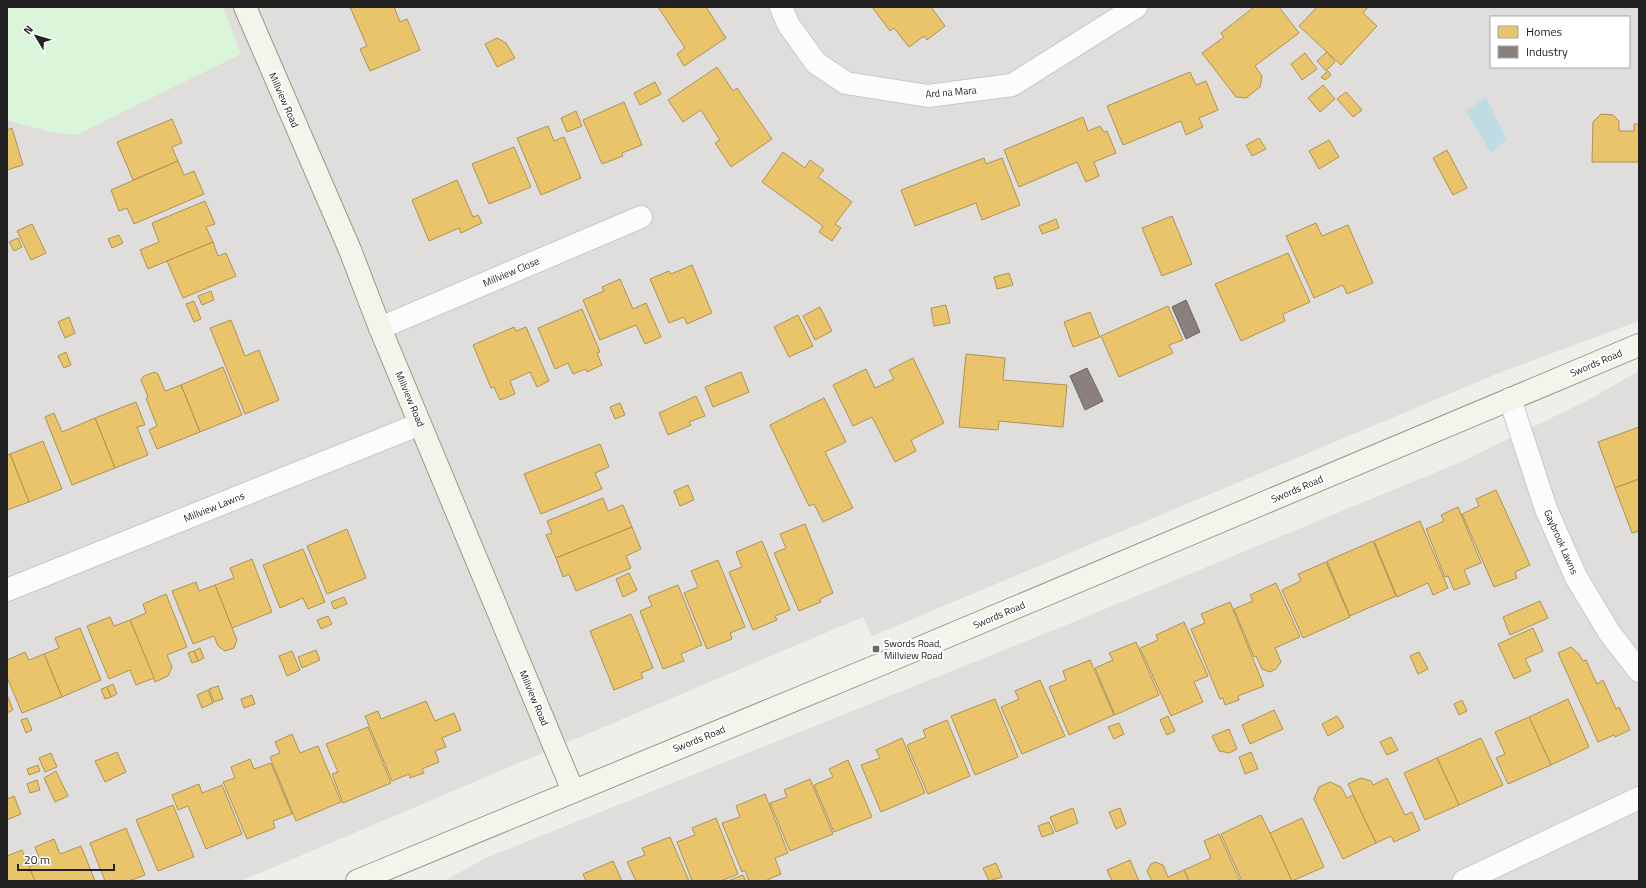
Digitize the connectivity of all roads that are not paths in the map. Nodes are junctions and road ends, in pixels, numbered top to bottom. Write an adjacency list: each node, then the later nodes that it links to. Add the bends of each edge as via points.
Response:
1 (245, 7): 5 (main road, Millview Road, via 350,250)
2 (781, 7): 3 (street, Ard na Mara, via 788,24 816,63 846,83 928,96 1012,86)
3 (1136, 7)
4 (641, 217): 5 (street, Millview Close)
5 (380, 328): 8 (main road, Millview Road)
6 (1639, 345): 7 (main road, Swords Road)
7 (1510, 399): 10 (street, Gaybrook Lawns, via 1546,509 1576,577 1609,632); 11 (main road, Swords Road)
8 (420, 424): 9 (street, Millview Lawns); 11 (main road, Millview Road)
9 (7, 590)
10 (1639, 671)
11 (573, 791): 13 (main road, Swords Road)
12 (1639, 798): 14 (street)
13 (357, 881)
14 (1464, 881)

